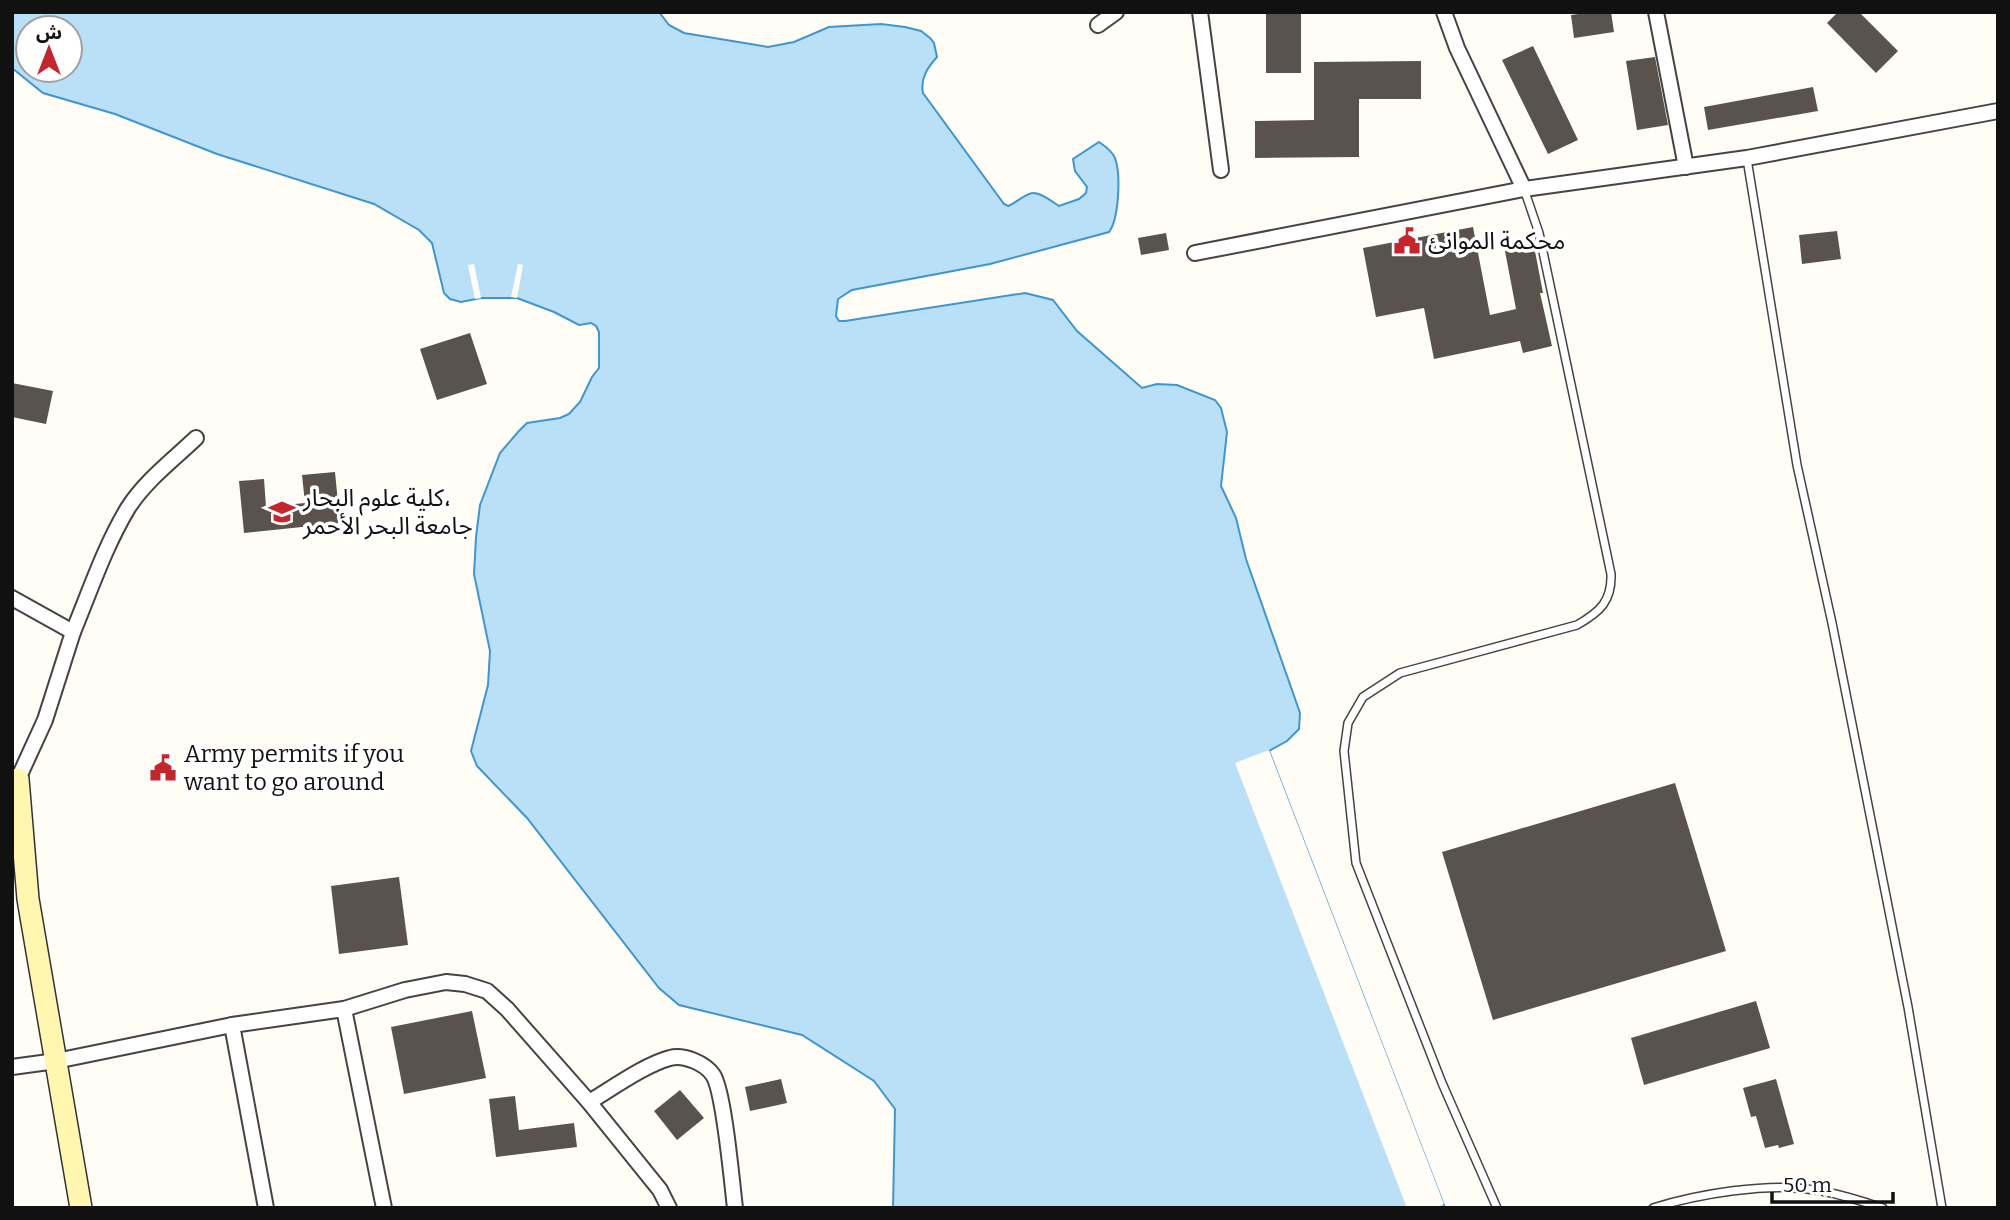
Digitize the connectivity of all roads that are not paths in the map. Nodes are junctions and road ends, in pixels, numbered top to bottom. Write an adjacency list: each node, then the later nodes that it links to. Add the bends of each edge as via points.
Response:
1 (1116, 12): 5 (street)
2 (1200, 12): 9 (street)
3 (1444, 12): 10 (street)
4 (1656, 12): 8 (street)
5 (1098, 25)
6 (1998, 111): 7 (street)
7 (1747, 158): 8 (street); 29 (lane, via 1797,466 1903,980)
8 (1686, 167): 10 (street)
9 (1221, 170)
10 (1524, 189): 11 (street); 26 (lane, via 1539,233 1611,574 1608,601 1577,625 1400,673 1363,697 1348,723 1344,751 1356,863 1442,1083)
11 (1195, 253)
12 (197, 438): 14 (street, via 129,507)
13 (12, 598): 14 (street)
14 (73, 632): 15 (street, via 46,720)
15 (15, 780): 18 (street, via 28,899)
16 (344, 1009): 17 (street); 20 (street, via 446,982 487,991); 23 (street)
17 (232, 1025): 18 (street); 22 (street)
18 (55, 1061): 19 (street); 21 (street)
19 (12, 1067)
20 (589, 1102): 24 (street); 25 (street, via 671,1057 699,1064 713,1075)
21 (81, 1208)
22 (267, 1208)
23 (384, 1208)
24 (669, 1208)
25 (735, 1208)
26 (1497, 1208)
27 (1653, 1208): 28 (lane, via 1684,1198 1765,1188 1813,1189)
28 (1884, 1208)
29 (1942, 1208)

